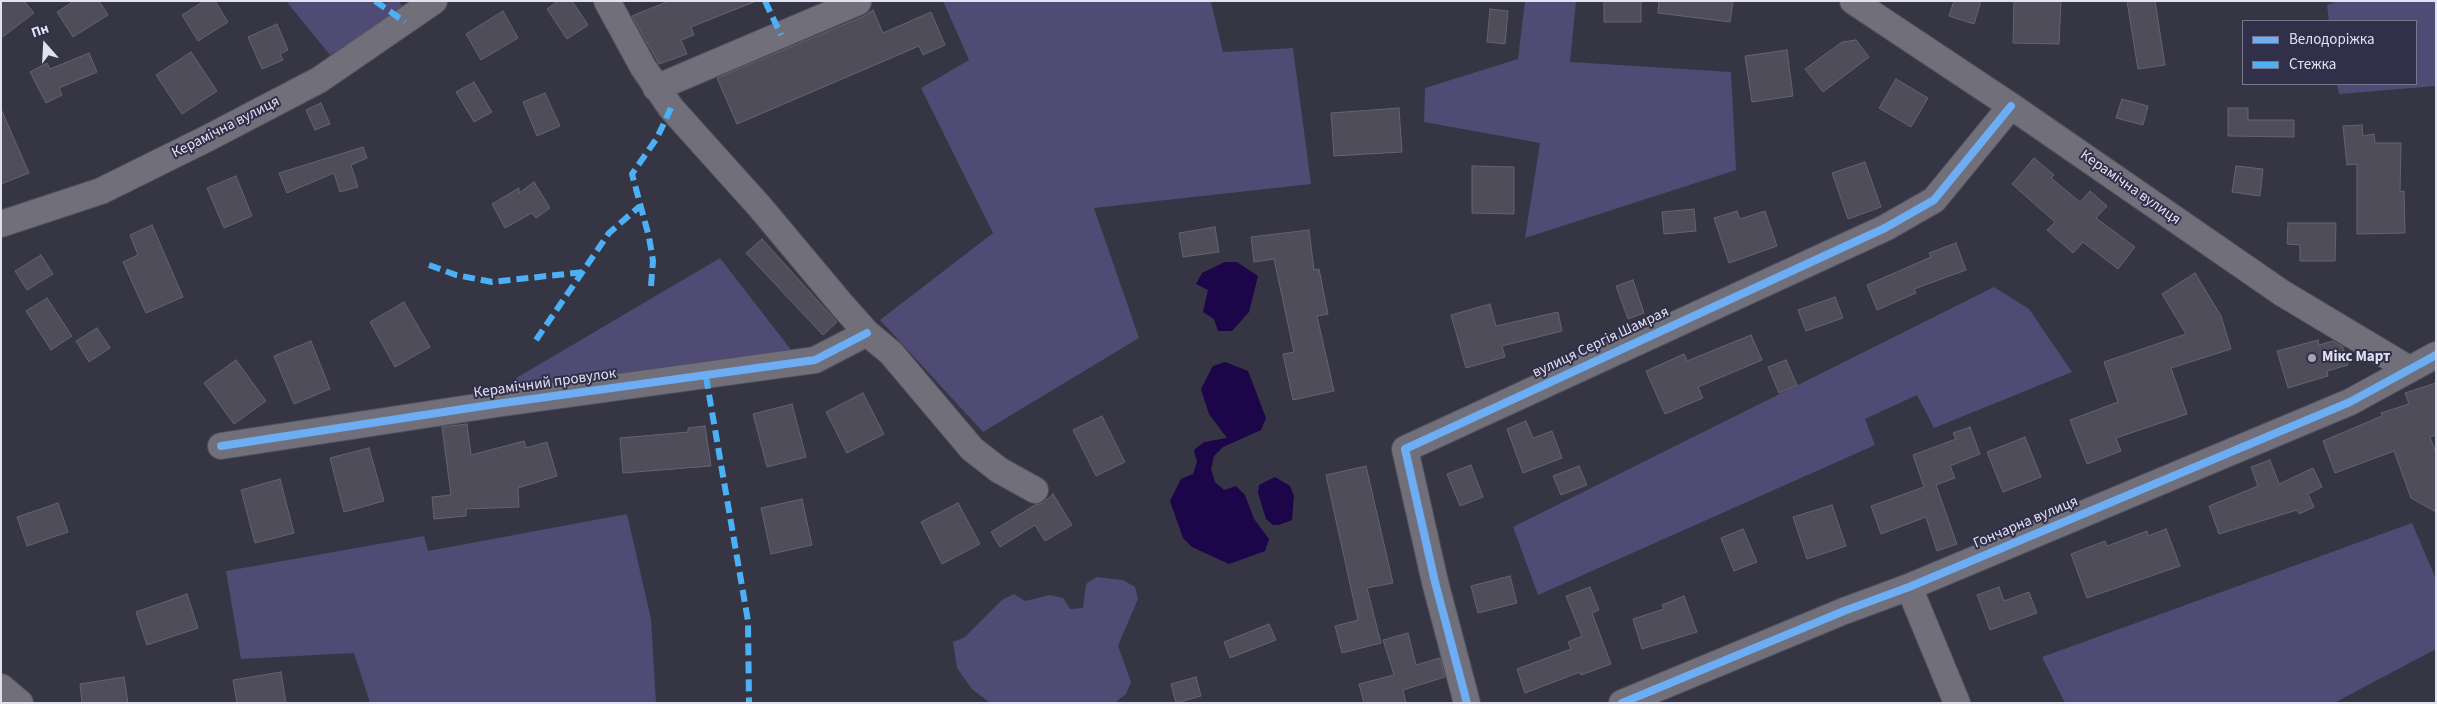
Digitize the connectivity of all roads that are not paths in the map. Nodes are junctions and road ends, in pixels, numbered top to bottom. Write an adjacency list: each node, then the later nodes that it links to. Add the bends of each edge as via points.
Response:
1 (434, 1): 7 (street, Керамічна вулиця, via 319,80 208,138 102,191)
2 (607, 1): 5 (street)
3 (1853, 1): 6 (street, Керамічна вулиця)
4 (858, 2): 5 (street)
5 (656, 88): 8 (street)
6 (2011, 106): 10 (street, Керамічна вулиця, via 2282,293); 16 (street, вулиця Сергія Шамрая, via 1934,200 1885,228 1405,449 1434,582)
7 (1, 224)
8 (867, 333): 11 (street, Керамічний провулок, via 815,360); 12 (street, via 891,353 972,449)
9 (2436, 355): 10 (street, Гончарна вулиця)
10 (2409, 369): 13 (street, Гончарна вулиця, via 2350,402)
11 (222, 446)
12 (1035, 490)
13 (1909, 587): 17 (street, Гончарна вулиця); 18 (street)
14 (1, 687): 15 (street)
15 (20, 703)
16 (1467, 703)
17 (1622, 703)
18 (1957, 703)

